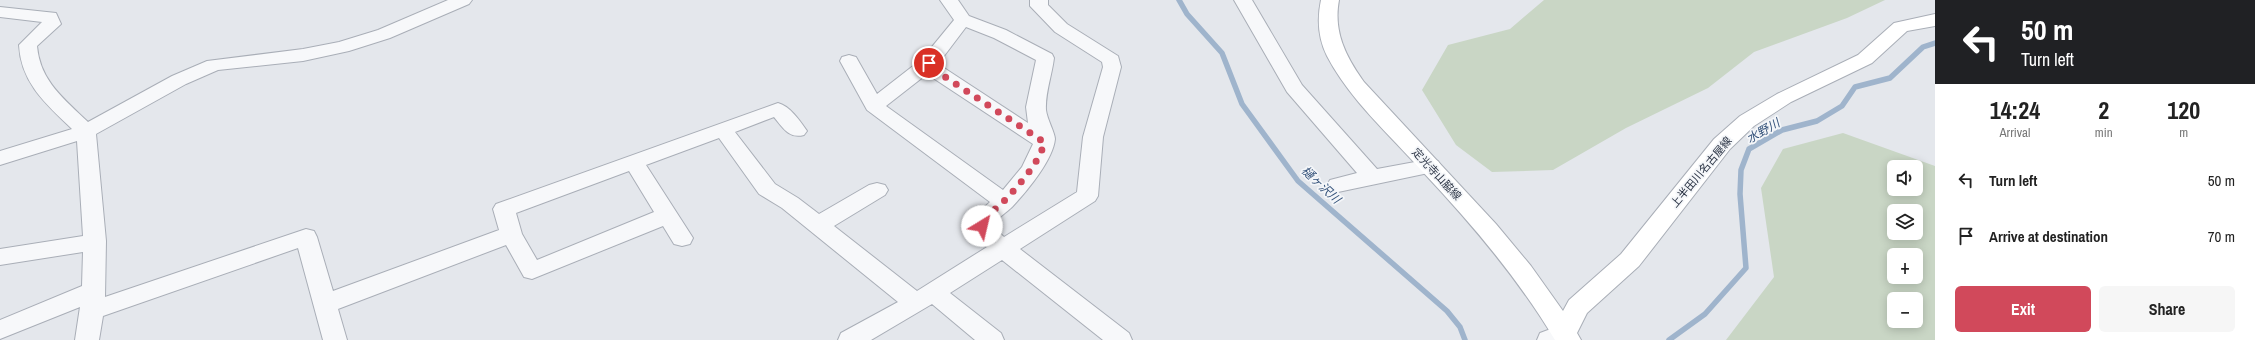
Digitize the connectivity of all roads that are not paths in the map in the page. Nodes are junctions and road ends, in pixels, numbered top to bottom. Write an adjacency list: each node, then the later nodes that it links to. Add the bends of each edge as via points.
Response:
1 (463, 0): 13 (street, via 384,34 343,47 303,55 214,65 180,80)
2 (949, 0): 7 (street)
3 (1039, 0): 28 (street, via 1039,6 1049,18 1111,60 1112,67 1093,137 1092,169 1087,196)
4 (1243, 0): 19 (street, via 1294,88)
5 (1330, 0): 18 (main road, 定光寺山脇線, via 1327,12 1328,30 1337,55 1356,86)
6 (0, 12): 13 (street, via 50,17 52,24 28,45 27,59 38,84)
7 (963, 20): 10 (street); 15 (street, via 1000,34 1045,58 1036,112 1037,125 1045,137)
8 (1935, 20): 34 (main road, 上半田川名古屋線, via 1901,27 1865,59 1784,98 1747,121 1722,144 1630,260 1578,307)
9 (849, 61): 11 (street)
10 (927, 65): 11 (street); 15 (street)
11 (874, 106): 22 (street)
12 (723, 129): 14 (street, via 778,109); 17 (street); 24 (street, via 767,188)
13 (86, 131): 16 (street); 27 (street)
14 (797, 131)
15 (1044, 142): 22 (street, via 1043,149 1030,170)
16 (0, 158)
17 (634, 162): 23 (street); 25 (street, via 504,209)
18 (1431, 166): 19 (street); 34 (main road, 定光寺山脇線, via 1539,293)
19 (1372, 177): 20 (street)
20 (1338, 185)
21 (877, 190): 24 (street)
22 (1004, 202): 28 (street, via 984,218 982,226 986,234)
23 (668, 215): 25 (street, via 532,271); 26 (street)
24 (818, 225): 30 (street)
25 (511, 234): 32 (street)
26 (682, 238)
27 (95, 241): 29 (street); 31 (street, via 96,265)
28 (1003, 248): 30 (street); 39 (street)
29 (0, 257)
30 (925, 298): 37 (street); 38 (street)
31 (92, 301): 32 (street, via 306,237); 33 (street); 35 (street)
32 (325, 304): 36 (street)
33 (0, 330)
34 (1560, 338)
35 (86, 340)
36 (335, 340)
37 (850, 340)
38 (992, 340)
39 (1120, 340)

